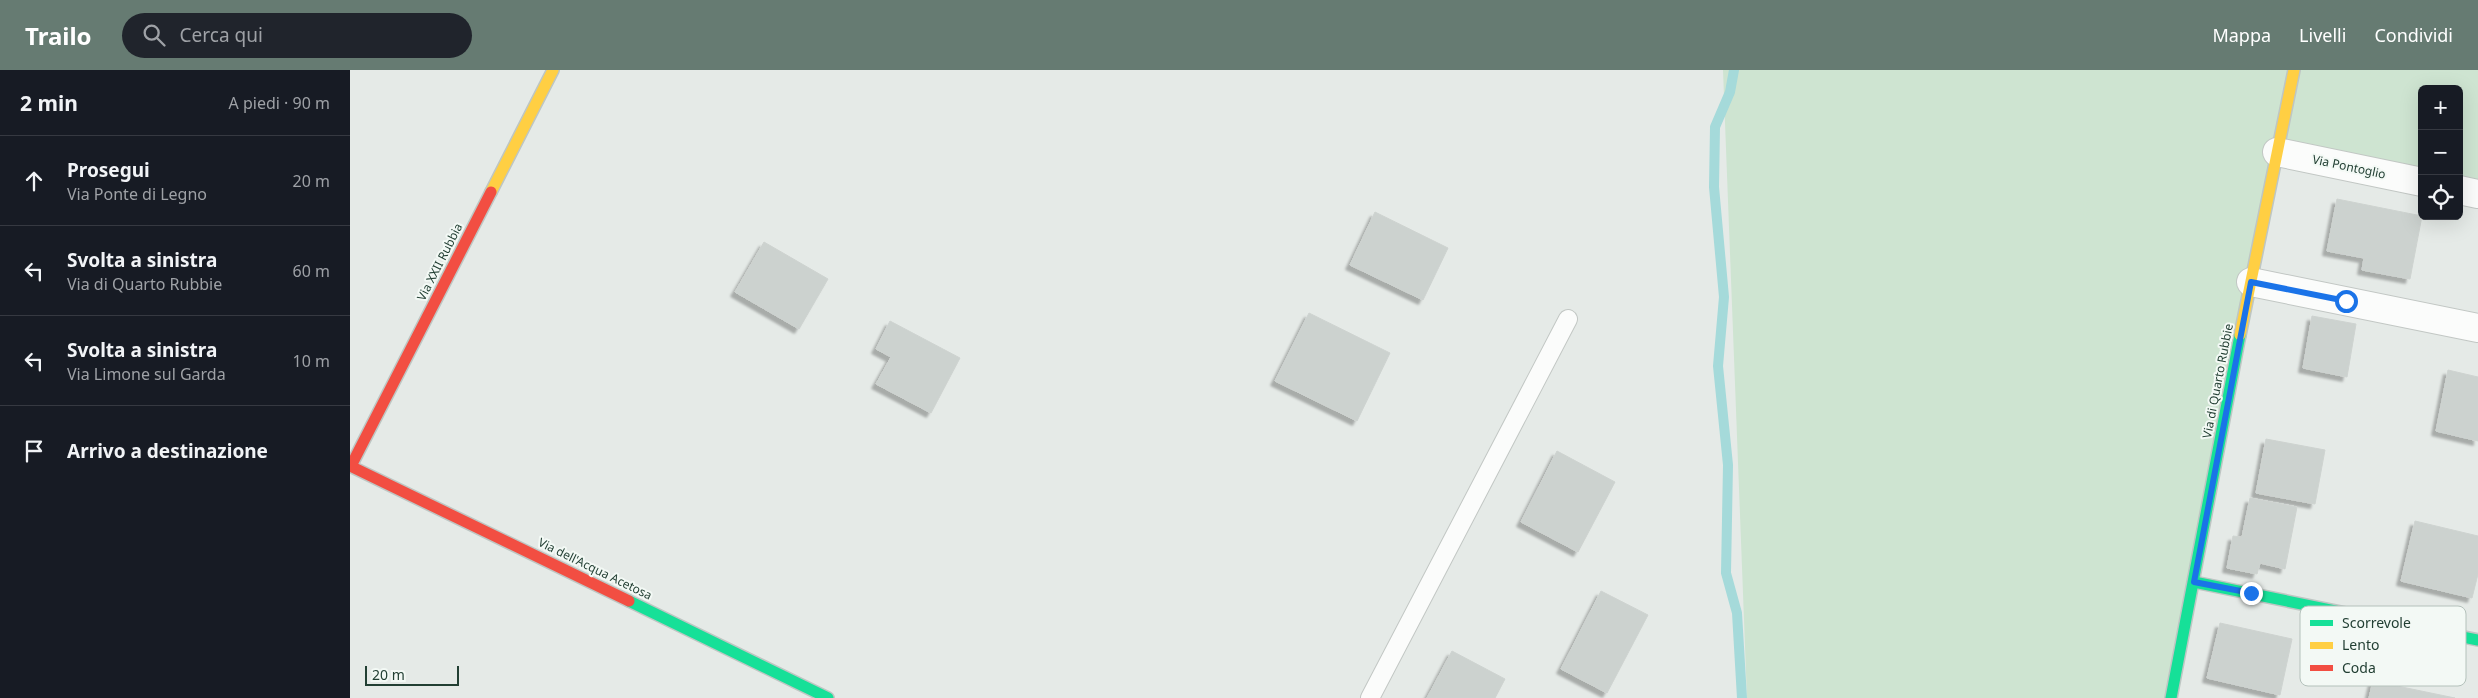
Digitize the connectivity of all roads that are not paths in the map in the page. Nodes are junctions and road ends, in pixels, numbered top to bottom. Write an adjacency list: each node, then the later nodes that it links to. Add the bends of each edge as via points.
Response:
1 (553, 70): 10 (street, Via XXII Rubbia)
2 (2294, 70): 3 (street, Via di Quarto Rubbie)
3 (2277, 152): 4 (street, Via Pontoglio); 7 (street, Via di Quarto Rubbie)
4 (2418, 181)
5 (2463, 191): 6 (street)
6 (2478, 194)
7 (2251, 282): 9 (street); 11 (street, Via di Quarto Rubbie)
8 (1568, 319): 14 (lane)
9 (2478, 328)
10 (350, 466): 13 (street, Via dell'Acqua Acetosa)
11 (2194, 582): 12 (street); 15 (street, Via di Quarto Rubbie)
12 (2312, 606)
13 (828, 698)
14 (1370, 698)
15 (2171, 698)

